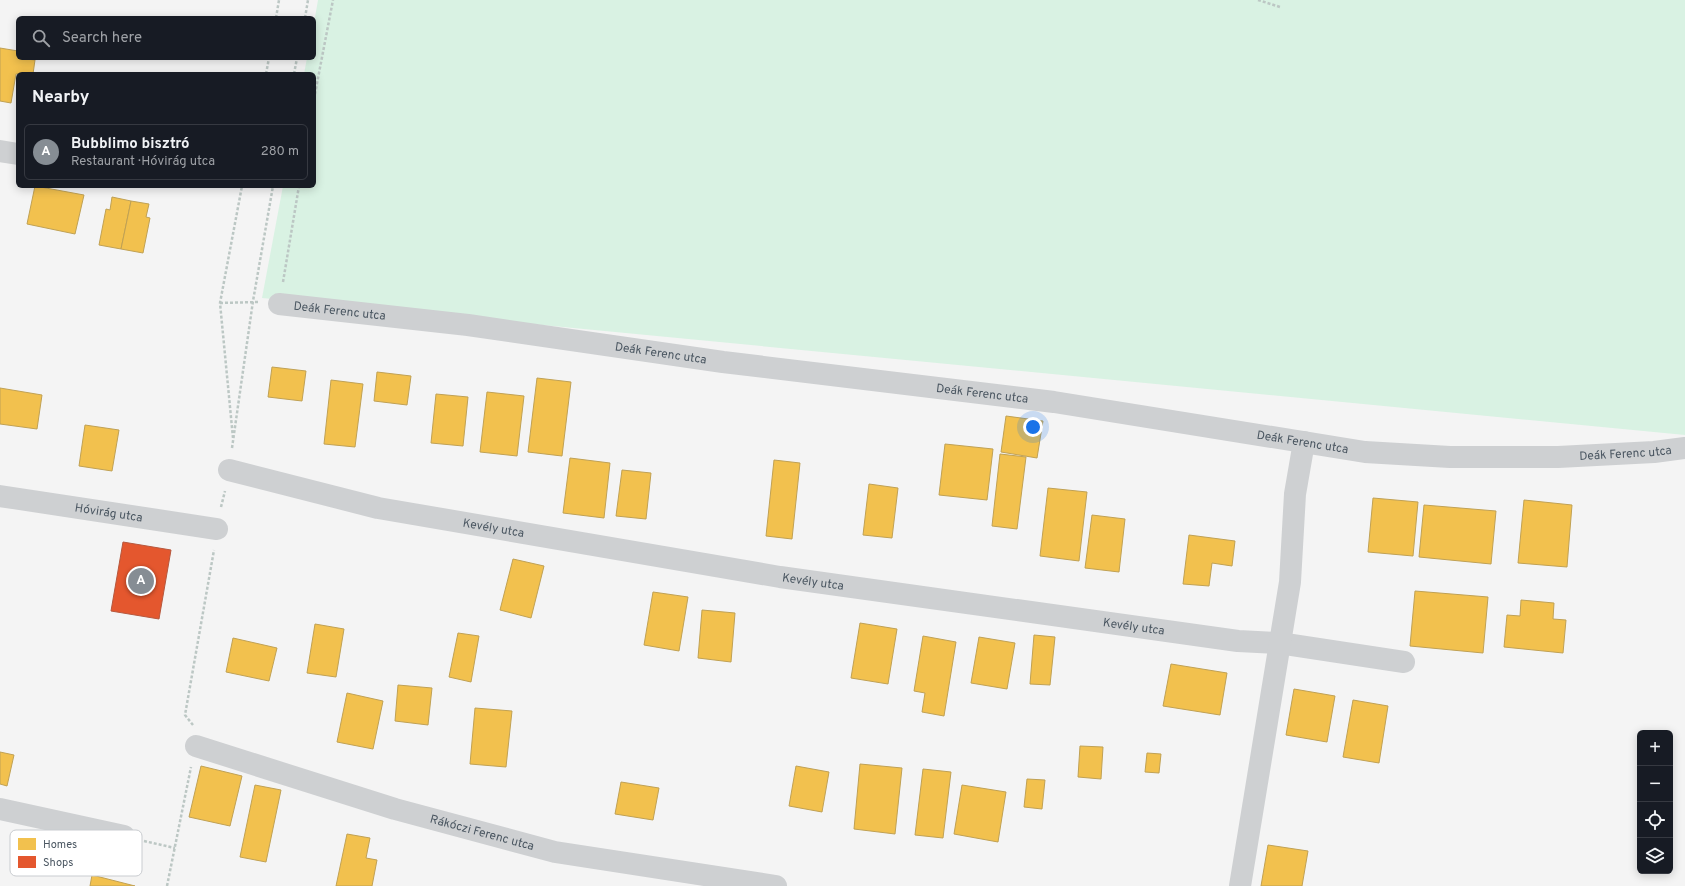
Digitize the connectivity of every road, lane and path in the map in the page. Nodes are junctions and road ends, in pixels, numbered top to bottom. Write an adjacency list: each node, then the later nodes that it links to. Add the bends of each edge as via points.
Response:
1 (280, 0): 6 (path)
2 (308, 0): 7 (path)
3 (333, 0): 12 (path)
4 (1258, 0): 5 (path)
5 (1280, 6)
6 (276, 16)
7 (305, 16)
8 (269, 60): 10 (path)
9 (297, 60): 11 (path)
10 (266, 72)
11 (294, 72)
12 (316, 89)
13 (0, 151): 14 (street)
14 (16, 154)
15 (242, 188): 19 (path)
16 (273, 188): 18 (path)
17 (299, 188): 20 (path)
18 (253, 302): 19 (path); 19 (path, via 233,442)
19 (220, 303)
20 (279, 304): 21 (street, Deák Ferenc utca, via 468,325 723,362 1054,402)
21 (1304, 442): 22 (street, Deák Ferenc utca, via 1365,452 1450,457 1558,457); 26 (street, via 1295,494 1290,582)
22 (1685, 448)
23 (229, 470): 26 (street, Kevély utca, via 378,508 780,577 1238,641)
24 (0, 496): 25 (street, Hóvirág utca)
25 (217, 530): 28 (path, via 185,715 197,731)
26 (1279, 643): 27 (street, Kevély utca); 35 (street)
27 (1404, 662)
28 (196, 746): 32 (path); 34 (street, Rákóczi Ferenc utca, via 395,809 555,852)
29 (0, 809): 30 (street)
30 (96, 830)
31 (142, 840): 32 (path)
32 (175, 848): 33 (path)
33 (167, 886)
34 (776, 886)
35 (1240, 886)

